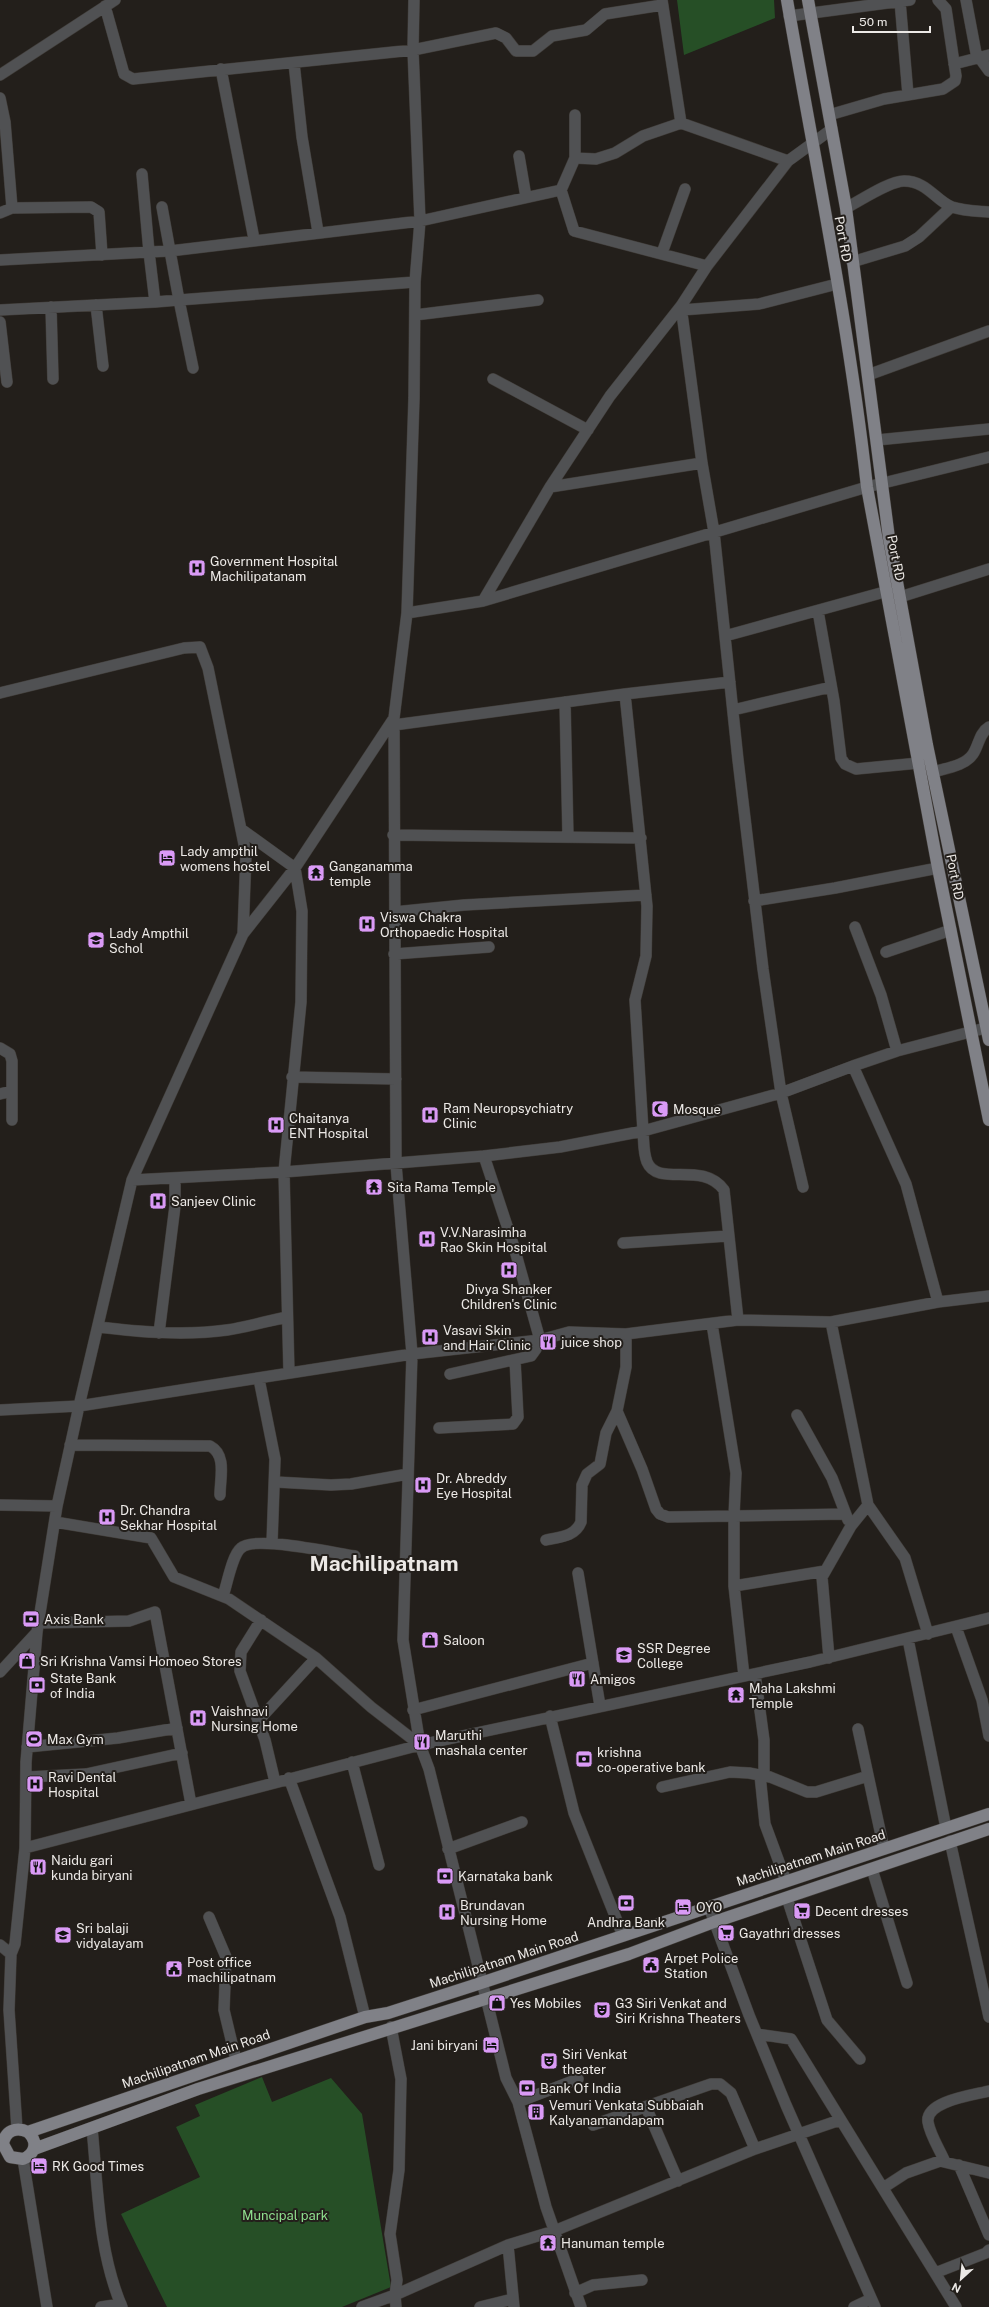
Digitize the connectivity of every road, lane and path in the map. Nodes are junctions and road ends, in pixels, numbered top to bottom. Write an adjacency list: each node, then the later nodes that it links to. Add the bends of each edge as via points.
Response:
1 (115, 0): 9 (street)
2 (414, 0): 12 (street)
3 (787, 0): 11 (main road, Port RD)
4 (808, 0): 10 (main road)
5 (938, 0): 15 (street, via 946,9)
6 (966, 0): 13 (street, via 971,30)
7 (905, 1): 10 (street); 19 (street)
8 (662, 2): 12 (street, via 605,14 586,30 552,36 533,50 516,51 506,38 496,33); 23 (street)
9 (105, 6): 16 (street, via 124,74 133,79); 18 (street)
10 (811, 13): 11 (street); 22 (main road)
11 (789, 16): 25 (main road, Port RD)
12 (413, 50): 14 (street); 39 (street)
13 (984, 57): 15 (street); 17 (street)
14 (294, 63): 16 (street); 40 (street, via 302,138)
15 (954, 64): 19 (street, via 956,76 950,85 943,89)
16 (221, 70): 41 (street)
17 (989, 71)
18 (0, 75)
19 (908, 95): 22 (street, via 884,99)
20 (0, 98): 35 (street, via 5,122)
21 (575, 115): 27 (street)
22 (829, 115): 24 (main road)
23 (681, 123): 27 (street, via 643,136 615,153 596,158); 28 (street)
24 (832, 129): 25 (street); 36 (main road)
25 (813, 144): 28 (street); 50 (main road, Port RD)
26 (519, 156): 32 (street)
27 (575, 158): 31 (street)
28 (788, 161): 48 (street)
29 (142, 174): 43 (street)
30 (685, 189): 44 (street)
31 (561, 190): 32 (street); 44 (street, via 574,231)
32 (526, 197): 39 (street)
33 (951, 206): 36 (street, via 915,182 904,181 894,183); 37 (street); 47 (street, via 933,225 905,246)
34 (162, 207): 42 (street)
35 (12, 208): 38 (street); 45 (street, via 96,208 99,212)
36 (846, 208): 47 (main road)
37 (989, 212)
38 (0, 213)
39 (420, 221): 40 (street); 49 (street)
40 (318, 232): 41 (street)
41 (254, 239): 42 (street)
42 (170, 251): 43 (street); 51 (street)
43 (149, 252): 45 (street); 53 (street)
44 (662, 253): 48 (street)
45 (102, 255): 46 (street)
46 (0, 260)
47 (852, 262): 63 (main road)
48 (707, 266): 56 (street)
49 (415, 282): 51 (street); 58 (street)
50 (837, 284): 56 (street, via 759,304); 74 (main road, Port RD, via 863,443)
51 (180, 300): 53 (street); 62 (street)
52 (538, 300): 58 (street)
53 (155, 302): 54 (street)
54 (96, 305): 55 (street); 61 (street)
55 (50, 307): 57 (street); 64 (street)
56 (682, 308): 68 (street, via 610,396); 71 (street)
57 (0, 310)
58 (415, 315): 81 (street)
59 (0, 322): 66 (street)
60 (989, 332): 63 (street)
61 (103, 366)
62 (193, 368)
63 (868, 375): 69 (main road)
64 (53, 379)
65 (493, 379): 68 (street)
66 (7, 382)
67 (989, 429): 69 (street)
68 (588, 430): 73 (street)
69 (877, 440): 72 (main road)
70 (989, 457): 72 (street)
71 (702, 463): 73 (street); 75 (street)
72 (881, 484): 74 (street); 78 (main road)
73 (550, 487): 79 (street)
74 (867, 487): 75 (street); 77 (main road, Port RD)
75 (714, 532): 79 (street); 82 (street)
76 (989, 569): 78 (street)
77 (888, 591): 80 (street); 91 (main road, Port RD)
78 (900, 597): 92 (main road)
79 (483, 601): 81 (street)
80 (818, 611): 82 (street); 84 (street)
81 (406, 613): 89 (street)
82 (725, 636): 83 (street)
83 (730, 682): 86 (street); 88 (street)
84 (831, 687): 88 (street); 91 (street, via 841,758 845,764 856,768)
85 (0, 692): 93 (street, via 184,648 200,647 208,668)
86 (625, 694): 87 (street); 96 (street)
87 (566, 702): 89 (street); 95 (street)
88 (732, 710): 100 (street)
89 (394, 721): 94 (street); 97 (street)
90 (989, 727): 92 (street, via 965,761)
91 (919, 763): 98 (main road, Port RD)
92 (933, 772): 108 (main road)
93 (241, 829): 97 (street); 104 (street, via 246,854)
94 (393, 835): 95 (street); 101 (street)
95 (568, 837): 96 (street)
96 (641, 838): 99 (street)
97 (295, 868): 104 (street); 114 (street, via 302,911 301,1002)
98 (938, 868): 100 (street); 103 (main road, Port RD)
99 (646, 895): 101 (street, via 464,905); 121 (street, via 648,940 635,1000)
100 (754, 901): 117 (street)
101 (394, 912): 107 (street)
102 (855, 927): 112 (street, via 881,995)
103 (951, 930): 106 (street); 109 (main road, Port RD)
104 (243, 934): 126 (street)
105 (489, 947): 107 (street)
106 (886, 952)
107 (394, 954): 115 (street)
108 (988, 1028): 109 (street); 110 (main road)
109 (972, 1031): 112 (street); 120 (main road, Port RD)
110 (989, 1040)
111 (0, 1048): 116 (street, via 10,1054)
112 (897, 1051): 113 (street)
113 (853, 1066): 117 (street); 131 (street, via 906,1184)
114 (292, 1078): 115 (street); 124 (street)
115 (396, 1079): 123 (street)
116 (12, 1091): 118 (street); 119 (street)
117 (781, 1093): 121 (street); 127 (street)
118 (0, 1094)
119 (12, 1120)
120 (989, 1120)
121 (643, 1131): 122 (street, via 560,1147); 128 (street, via 645,1153 652,1169 660,1174 707,1176 717,1181 724,1190)
122 (484, 1156): 123 (street); 139 (street, via 514,1247)
123 (396, 1164): 124 (street); 140 (street)
124 (284, 1172): 125 (street); 132 (street)
125 (175, 1178): 126 (street); 137 (street, via 175,1206)
126 (132, 1180): 136 (street)
127 (803, 1187)
128 (728, 1236): 129 (street); 133 (street)
129 (623, 1243)
130 (989, 1296): 131 (street)
131 (938, 1302): 134 (street)
132 (287, 1316): 137 (street, via 227,1330); 142 (street)
133 (738, 1320): 134 (street); 135 (street)
134 (832, 1322): 155 (street)
135 (712, 1324): 138 (street); 158 (street, via 736,1473)
136 (98, 1327): 137 (street); 145 (street)
137 (159, 1333)
138 (626, 1334): 139 (street, via 569,1332); 147 (street, via 626,1367)
139 (539, 1340): 140 (street); 141 (street, via 531,1356)
140 (412, 1354): 142 (street); 151 (street)
141 (515, 1360): 143 (street); 149 (street, via 518,1417 513,1424)
142 (289, 1373): 144 (street)
143 (450, 1374)
144 (259, 1379): 145 (street); 152 (street, via 274,1453)
145 (79, 1406): 146 (street); 150 (street)
146 (0, 1410)
147 (617, 1411): 158 (street, via 642,1469 652,1502 660,1514 668,1517); 161 (street, via 606,1433 600,1464 587,1474 582,1485 579,1528 570,1534)
148 (798, 1415): 157 (street, via 832,1478)
149 (439, 1428)
150 (70, 1445): 153 (street, via 210,1446 221,1456); 156 (street)
151 (408, 1474): 152 (street, via 351,1484); 182 (street, via 403,1640)
152 (276, 1482): 162 (street)
153 (220, 1495)
154 (0, 1505): 156 (street)
155 (868, 1505): 160 (street); 172 (street, via 905,1558)
156 (56, 1506): 159 (street)
157 (846, 1514): 158 (street); 160 (street)
158 (734, 1516): 166 (street)
159 (55, 1522): 167 (street, via 151,1538 174,1577); 170 (street)
160 (851, 1526): 164 (street)
161 (546, 1540)
162 (272, 1543): 163 (street); 167 (street, via 248,1543 240,1548)
163 (355, 1556)
164 (825, 1571): 166 (street); 175 (street, via 822,1578)
165 (578, 1573): 176 (street)
166 (734, 1586): 179 (street)
167 (223, 1596): 169 (street)
168 (989, 1618): 171 (street)
169 (261, 1620): 174 (street); 185 (street, via 241,1652 240,1663 240,1671)
170 (38, 1627): 177 (street); 186 (street, via 129,1621 155,1612); 190 (street)
171 (956, 1627): 172 (street); 180 (street)
172 (928, 1634): 173 (street)
173 (908, 1639): 175 (street); 202 (street)
174 (316, 1658): 185 (street); 189 (street)
175 (829, 1658): 178 (street)
176 (593, 1663): 181 (street); 182 (street)
177 (0, 1672)
178 (755, 1674): 179 (street); 194 (street, via 764,1740)
179 (744, 1676): 181 (street)
180 (985, 1698): 184 (street)
181 (600, 1706): 183 (street)
182 (413, 1710): 189 (street)
183 (550, 1716): 189 (street); 215 (street, via 574,1813)
184 (987, 1717): 188 (street)
185 (258, 1721): 197 (street)
186 (177, 1728): 190 (street, via 118,1738); 191 (street)
187 (858, 1729): 195 (street)
188 (989, 1736)
189 (420, 1746): 192 (street); 206 (street, via 429,1769)
190 (27, 1747): 193 (street)
191 (182, 1753): 193 (street, via 86,1774); 199 (street)
192 (352, 1762): 196 (street); 208 (street)
193 (27, 1776): 205 (street)
194 (762, 1776): 195 (street, via 785,1782 807,1792 816,1792); 198 (street, via 730,1772); 210 (street, via 765,1824)
195 (868, 1776): 207 (street)
196 (289, 1778): 197 (street); 221 (street, via 340,1917)
197 (275, 1782): 199 (street)
198 (662, 1787)
199 (191, 1804): 205 (street)
200 (989, 1814): 202 (main road, Machilipatnam Main Road)
201 (522, 1822): 206 (street)
202 (946, 1828): 207 (main road, Machilipatnam Main Road)
203 (989, 1829): 204 (main road)
204 (950, 1841): 209 (main road); 222 (street)
205 (25, 1848): 217 (street, via 15,1944)
206 (448, 1849): 218 (street)
207 (884, 1849): 210 (main road, Machilipatnam Main Road)
208 (379, 1865)
209 (872, 1869): 211 (main road); 219 (street)
210 (786, 1881): 212 (main road, Machilipatnam Main Road)
211 (788, 1898): 214 (main road); 227 (street, via 827,2020)
212 (709, 1907): 214 (street); 215 (main road, Machilipatnam Main Road)
213 (209, 1917): 228 (street, via 226,1957 225,2023)
214 (714, 1922): 220 (main road, via 628,1954); 224 (street)
215 (623, 1936): 218 (main road, Machilipatnam Main Road)
216 (0, 1945): 217 (street)
217 (11, 1954): 226 (street)
218 (481, 1983): 220 (street); 221 (main road, Machilipatnam Main Road, via 388,2013)
219 (907, 1983)
220 (487, 1997): 223 (main road); 231 (street, via 506,2078)
221 (365, 2017): 228 (main road, Machilipatnam Main Road)
222 (989, 2017)
223 (391, 2027): 235 (main road, via 198,2089); 254 (street, via 401,2079 399,2170 390,2234 397,2280)
224 (757, 2034): 233 (street, via 791,2039); 237 (street)
225 (0, 2045): 226 (street)
226 (11, 2049): 236 (street)
227 (860, 2059)
228 (236, 2060): 236 (main road, Machilipatnam Main Road)
229 (578, 2079): 231 (street)
230 (989, 2091): 242 (street, via 939,2104 930,2111 928,2123)
231 (518, 2102): 247 (street)
232 (646, 2107): 234 (street); 239 (street, via 711,2084 720,2084 731,2093); 245 (street)
233 (840, 2120): 237 (street); 246 (street)
234 (593, 2125)
235 (92, 2128): 238 (main road); 258 (street, via 105,2252 114,2290)
236 (13, 2133): 238 (main road, via 34,2139); 240 (main road, via 4,2149)
237 (801, 2135): 239 (street); 256 (street)
238 (34, 2149): 241 (main road, via 32,2154)
239 (755, 2149): 245 (street)
240 (5, 2158): 241 (main road)
241 (23, 2160): 257 (street)
242 (945, 2162): 243 (street); 246 (street, via 940,2161 906,2173)
243 (959, 2164): 244 (street); 248 (street)
244 (989, 2173)
245 (678, 2181): 247 (street)
246 (882, 2188): 251 (street)
247 (554, 2231): 249 (street); 253 (street)
248 (989, 2234)
249 (508, 2245): 254 (street); 255 (street)
250 (989, 2250): 251 (street)
251 (935, 2273): 265 (street)
252 (642, 2280): 253 (street, via 593,2285)
253 (575, 2293): 263 (street)
254 (395, 2295): 260 (street); 261 (street)
255 (513, 2303): 262 (street)
256 (873, 2303): 264 (street)
257 (51, 2306)
258 (121, 2306): 259 (street)
259 (101, 2307)
260 (362, 2307)
261 (396, 2307)
262 (480, 2307)
263 (581, 2307)
264 (854, 2307)
265 (956, 2307)

